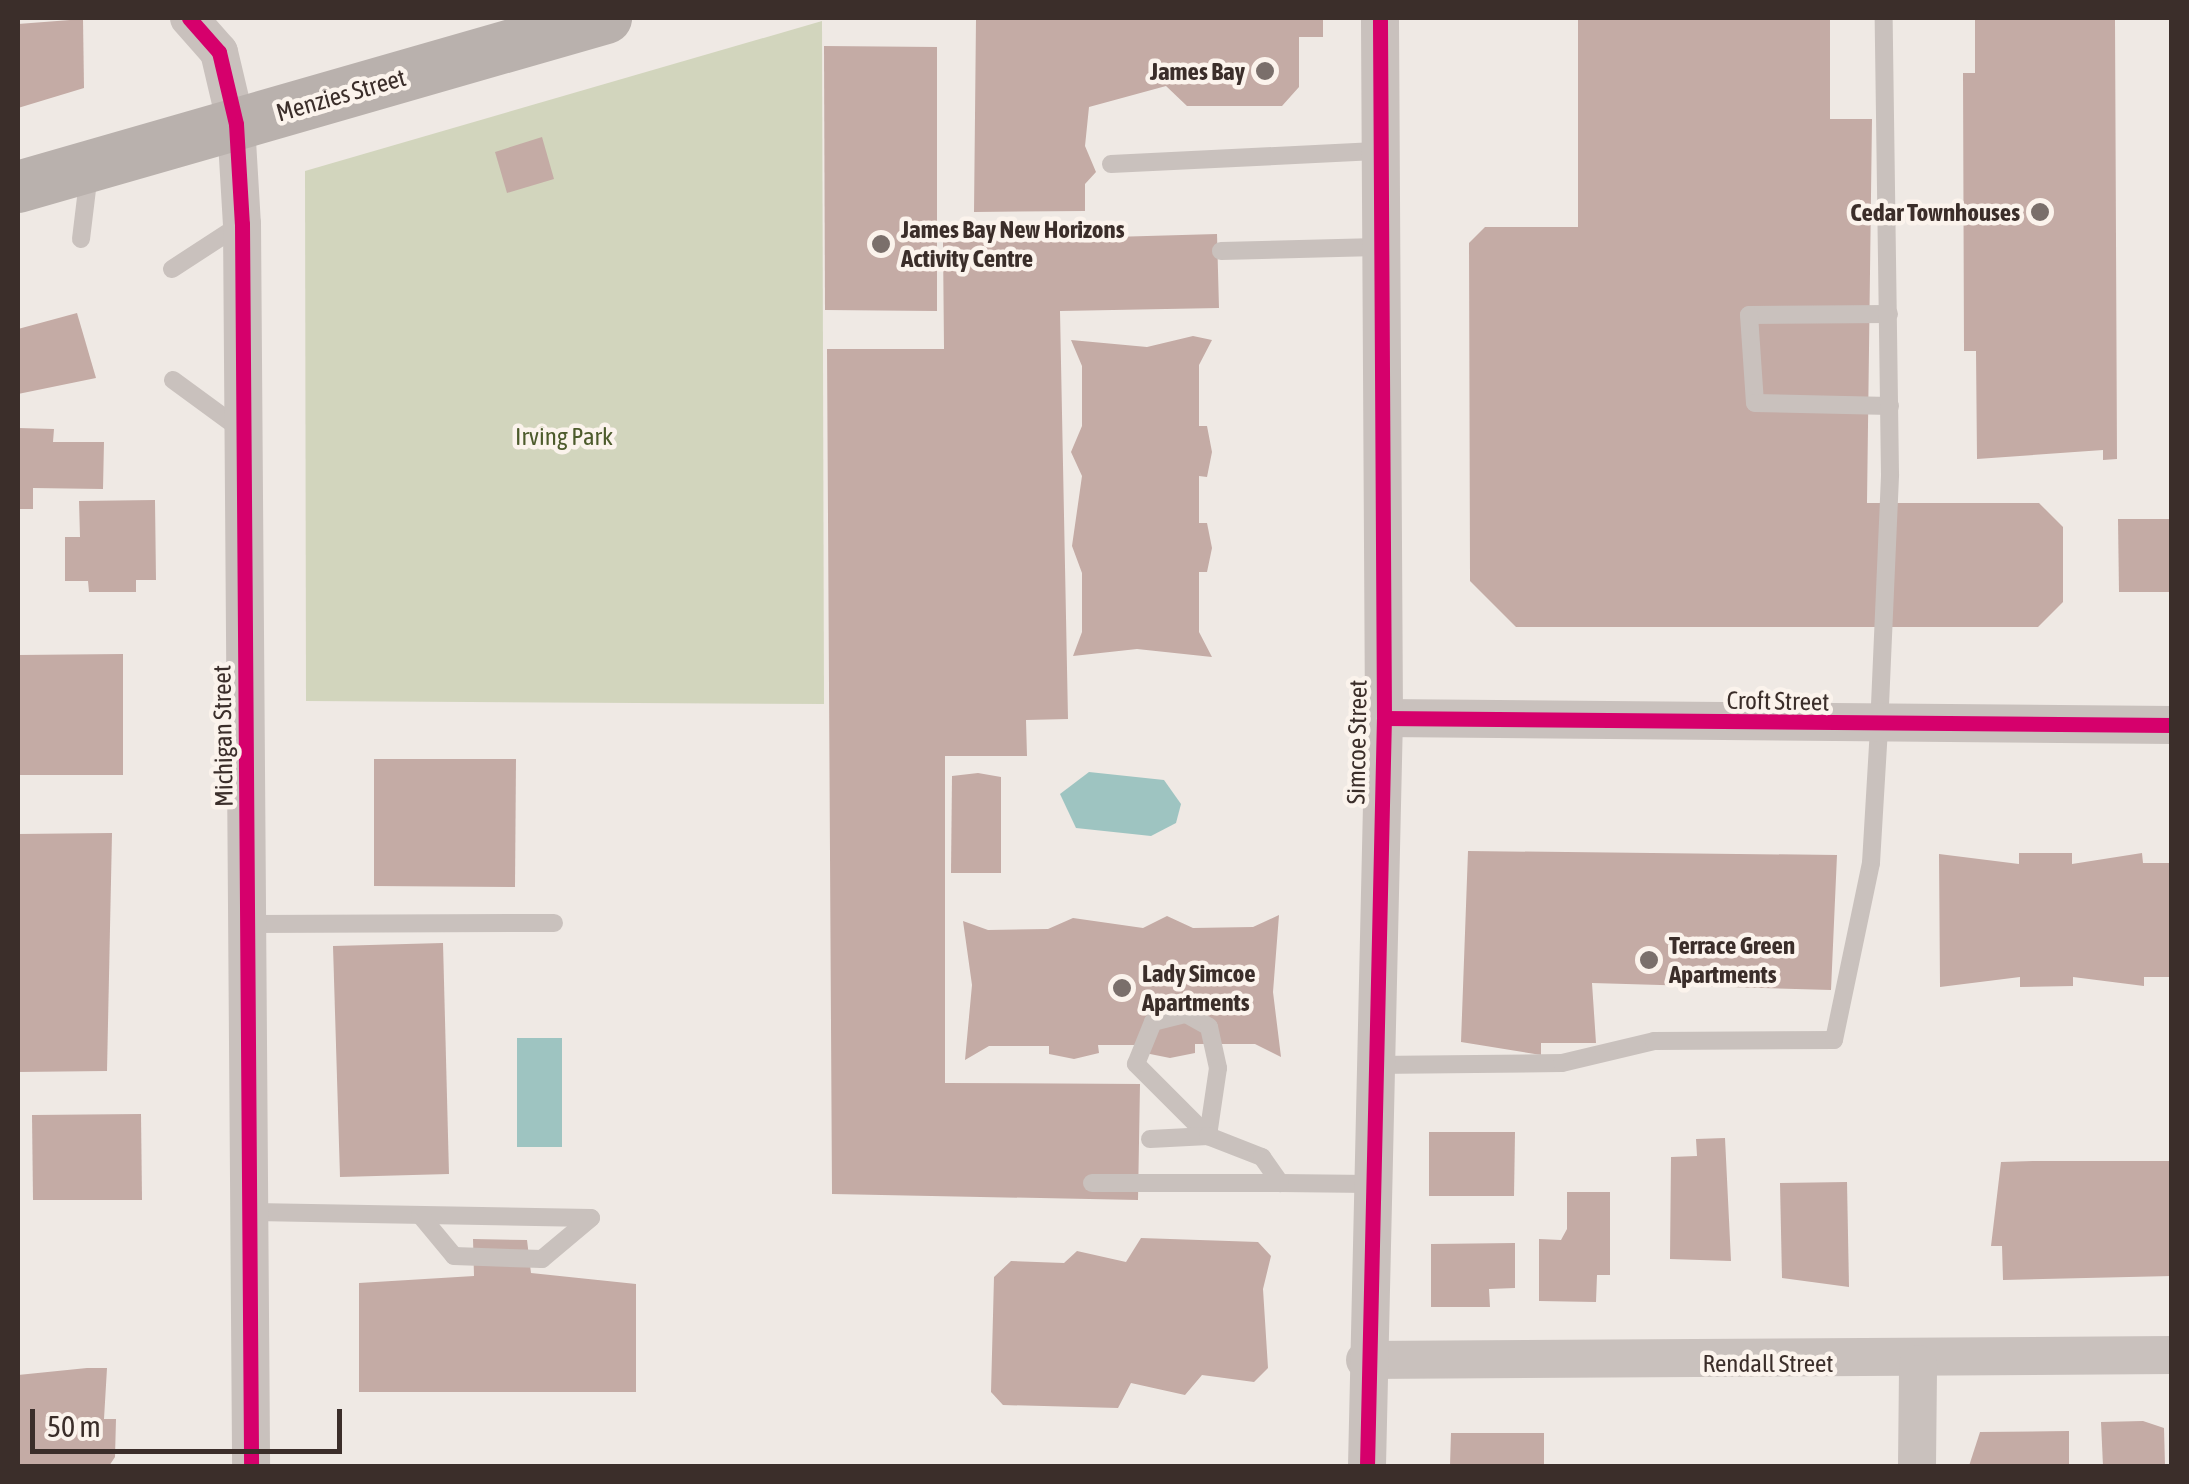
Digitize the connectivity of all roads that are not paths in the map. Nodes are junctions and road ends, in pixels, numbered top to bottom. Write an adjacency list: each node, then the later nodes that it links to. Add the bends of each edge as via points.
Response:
1 (189, 18): 5 (street, Michigan Street, via 218,52)
2 (606, 18): 5 (street, Menzies Street)
3 (1380, 18): 6 (street, Simcoe Street)
4 (1884, 18): 15 (lane)
5 (236, 124): 8 (street, Menzies Street); 10 (street, Michigan Street)
6 (1376, 151): 7 (lane); 12 (street, Simcoe Street)
7 (1111, 164)
8 (89, 168): 9 (street, Menzies Street); 11 (lane)
9 (18, 188)
10 (242, 224): 14 (lane); 18 (street, Michigan Street)
11 (81, 240)
12 (1377, 248): 13 (lane); 19 (street, Simcoe Street)
13 (1222, 251)
14 (172, 269)
15 (1889, 314): 17 (lane); 17 (lane, via 1750,315 1755,403)
16 (173, 380): 18 (lane)
17 (1890, 406): 21 (lane)
18 (244, 433): 23 (street, Michigan Street)
19 (1384, 718): 21 (street, Croft Street); 24 (street, Simcoe Street)
20 (2172, 725): 21 (street, Croft Street)
21 (1879, 728): 24 (lane, via 1871,863 1834,1040 1654,1041 1562,1063)
22 (554, 923): 23 (lane)
23 (250, 924): 30 (street, Michigan Street)
24 (1374, 1065): 29 (street, Simcoe Street)
25 (1208, 1136): 25 (lane, via 1136,1064 1152,1022 1186,1014 1208,1028 1218,1068); 26 (lane); 27 (lane, via 1262,1157)
26 (1150, 1139)
27 (1280, 1182): 28 (lane); 29 (lane)
28 (1092, 1183)
29 (1370, 1184): 33 (street, Simcoe Street)
30 (254, 1212): 31 (lane); 35 (street, Michigan Street)
31 (420, 1215): 31 (lane, via 496,1216 591,1218 542,1258 454,1256)
32 (2172, 1356): 34 (street, Rendall Street)
33 (1365, 1360): 34 (street, Rendall Street); 36 (street, Simcoe Street)
34 (1918, 1364): 37 (street)
35 (252, 1466)
36 (1367, 1466)
37 (1917, 1466)

